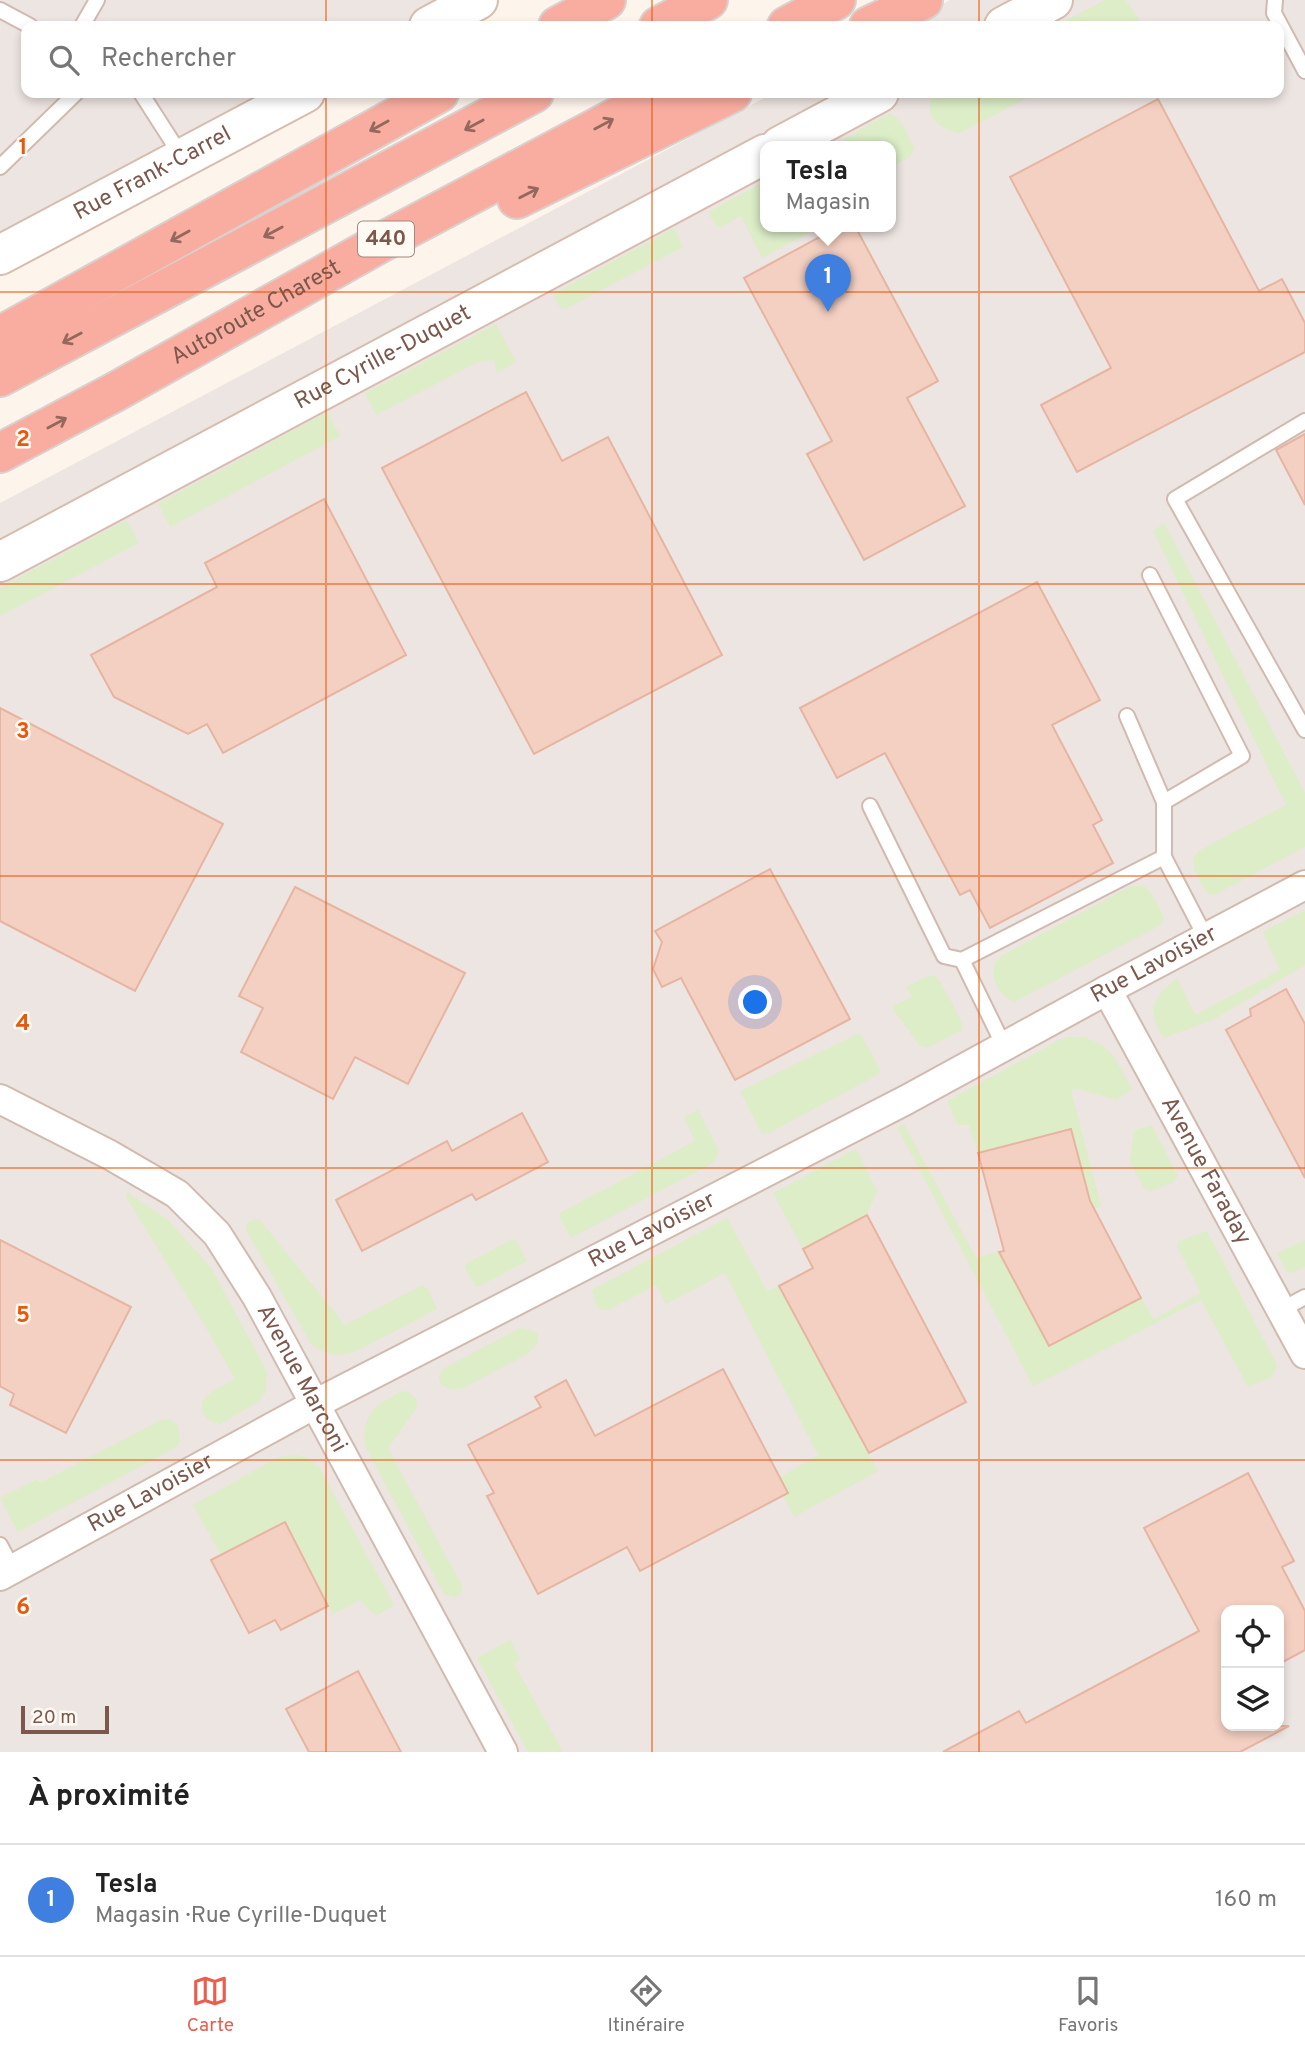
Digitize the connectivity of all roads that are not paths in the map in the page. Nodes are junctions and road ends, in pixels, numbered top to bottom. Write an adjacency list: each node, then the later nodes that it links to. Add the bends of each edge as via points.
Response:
1 (97, 0): 11 (lane)
2 (478, 0): 12 (street)
3 (606, 0): 13 (highway)
4 (708, 0): 14 (highway)
5 (836, 0): 15 (highway)
6 (923, 0): 16 (highway)
7 (1053, 0): 17 (street)
8 (1275, 0): 18 (lane)
9 (0, 10): 10 (lane)
10 (21, 21)
11 (85, 21)
12 (438, 21)
13 (567, 21)
14 (668, 21)
15 (796, 21)
16 (879, 21)
17 (1013, 21)
18 (1278, 21)
19 (1284, 32): 20 (lane)
20 (1305, 71)
21 (71, 98): 32 (lane)
22 (144, 98): 31 (lane)
23 (296, 98): 31 (street, Rue Frank-Carrel)
24 (430, 98): 34 (highway, one-way to 34)
25 (525, 98): 35 (highway, 440, one-way to 35)
26 (653, 98): 36 (highway, Autoroute Charest / 440, one-way to 26)
27 (722, 98): 36 (highway, one-way to 27, via 396,261)
28 (870, 98): 29 (street)
29 (789, 141)
30 (760, 157): 39 (street, Rue Cyrille-Duquet)
31 (183, 158): 33 (street, Rue Frank-Carrel)
32 (0, 167)
33 (0, 255)
34 (0, 336)
35 (0, 377)
36 (115, 392): 38 (highway, Autoroute Charest / 440, one-way to 36)
37 (1305, 421): 42 (lane, via 1175,499)
38 (0, 453)
39 (0, 562)
40 (1150, 575): 43 (lane, via 1242,756)
41 (1127, 716): 43 (lane)
42 (1305, 730)
43 (1164, 802): 45 (lane)
44 (870, 806): 48 (lane, via 944,956)
45 (1164, 857): 47 (lane); 48 (lane)
46 (1305, 885): 47 (street, Rue Lavoisier)
47 (1206, 938): 49 (street, Rue Lavoisier)
48 (962, 960): 50 (lane)
49 (1107, 990): 50 (street, Rue Lavoisier); 52 (street, Avenue Faraday)
50 (1004, 1046): 54 (street, Rue Lavoisier)
51 (0, 1099): 54 (street, Avenue Marconi, via 177,1194 217,1234)
52 (1293, 1303): 53 (street, Avenue Faraday)
53 (1305, 1354)
54 (315, 1404): 55 (street, Rue Lavoisier); 56 (street, Avenue Marconi)
55 (4, 1563)
56 (503, 1752)

